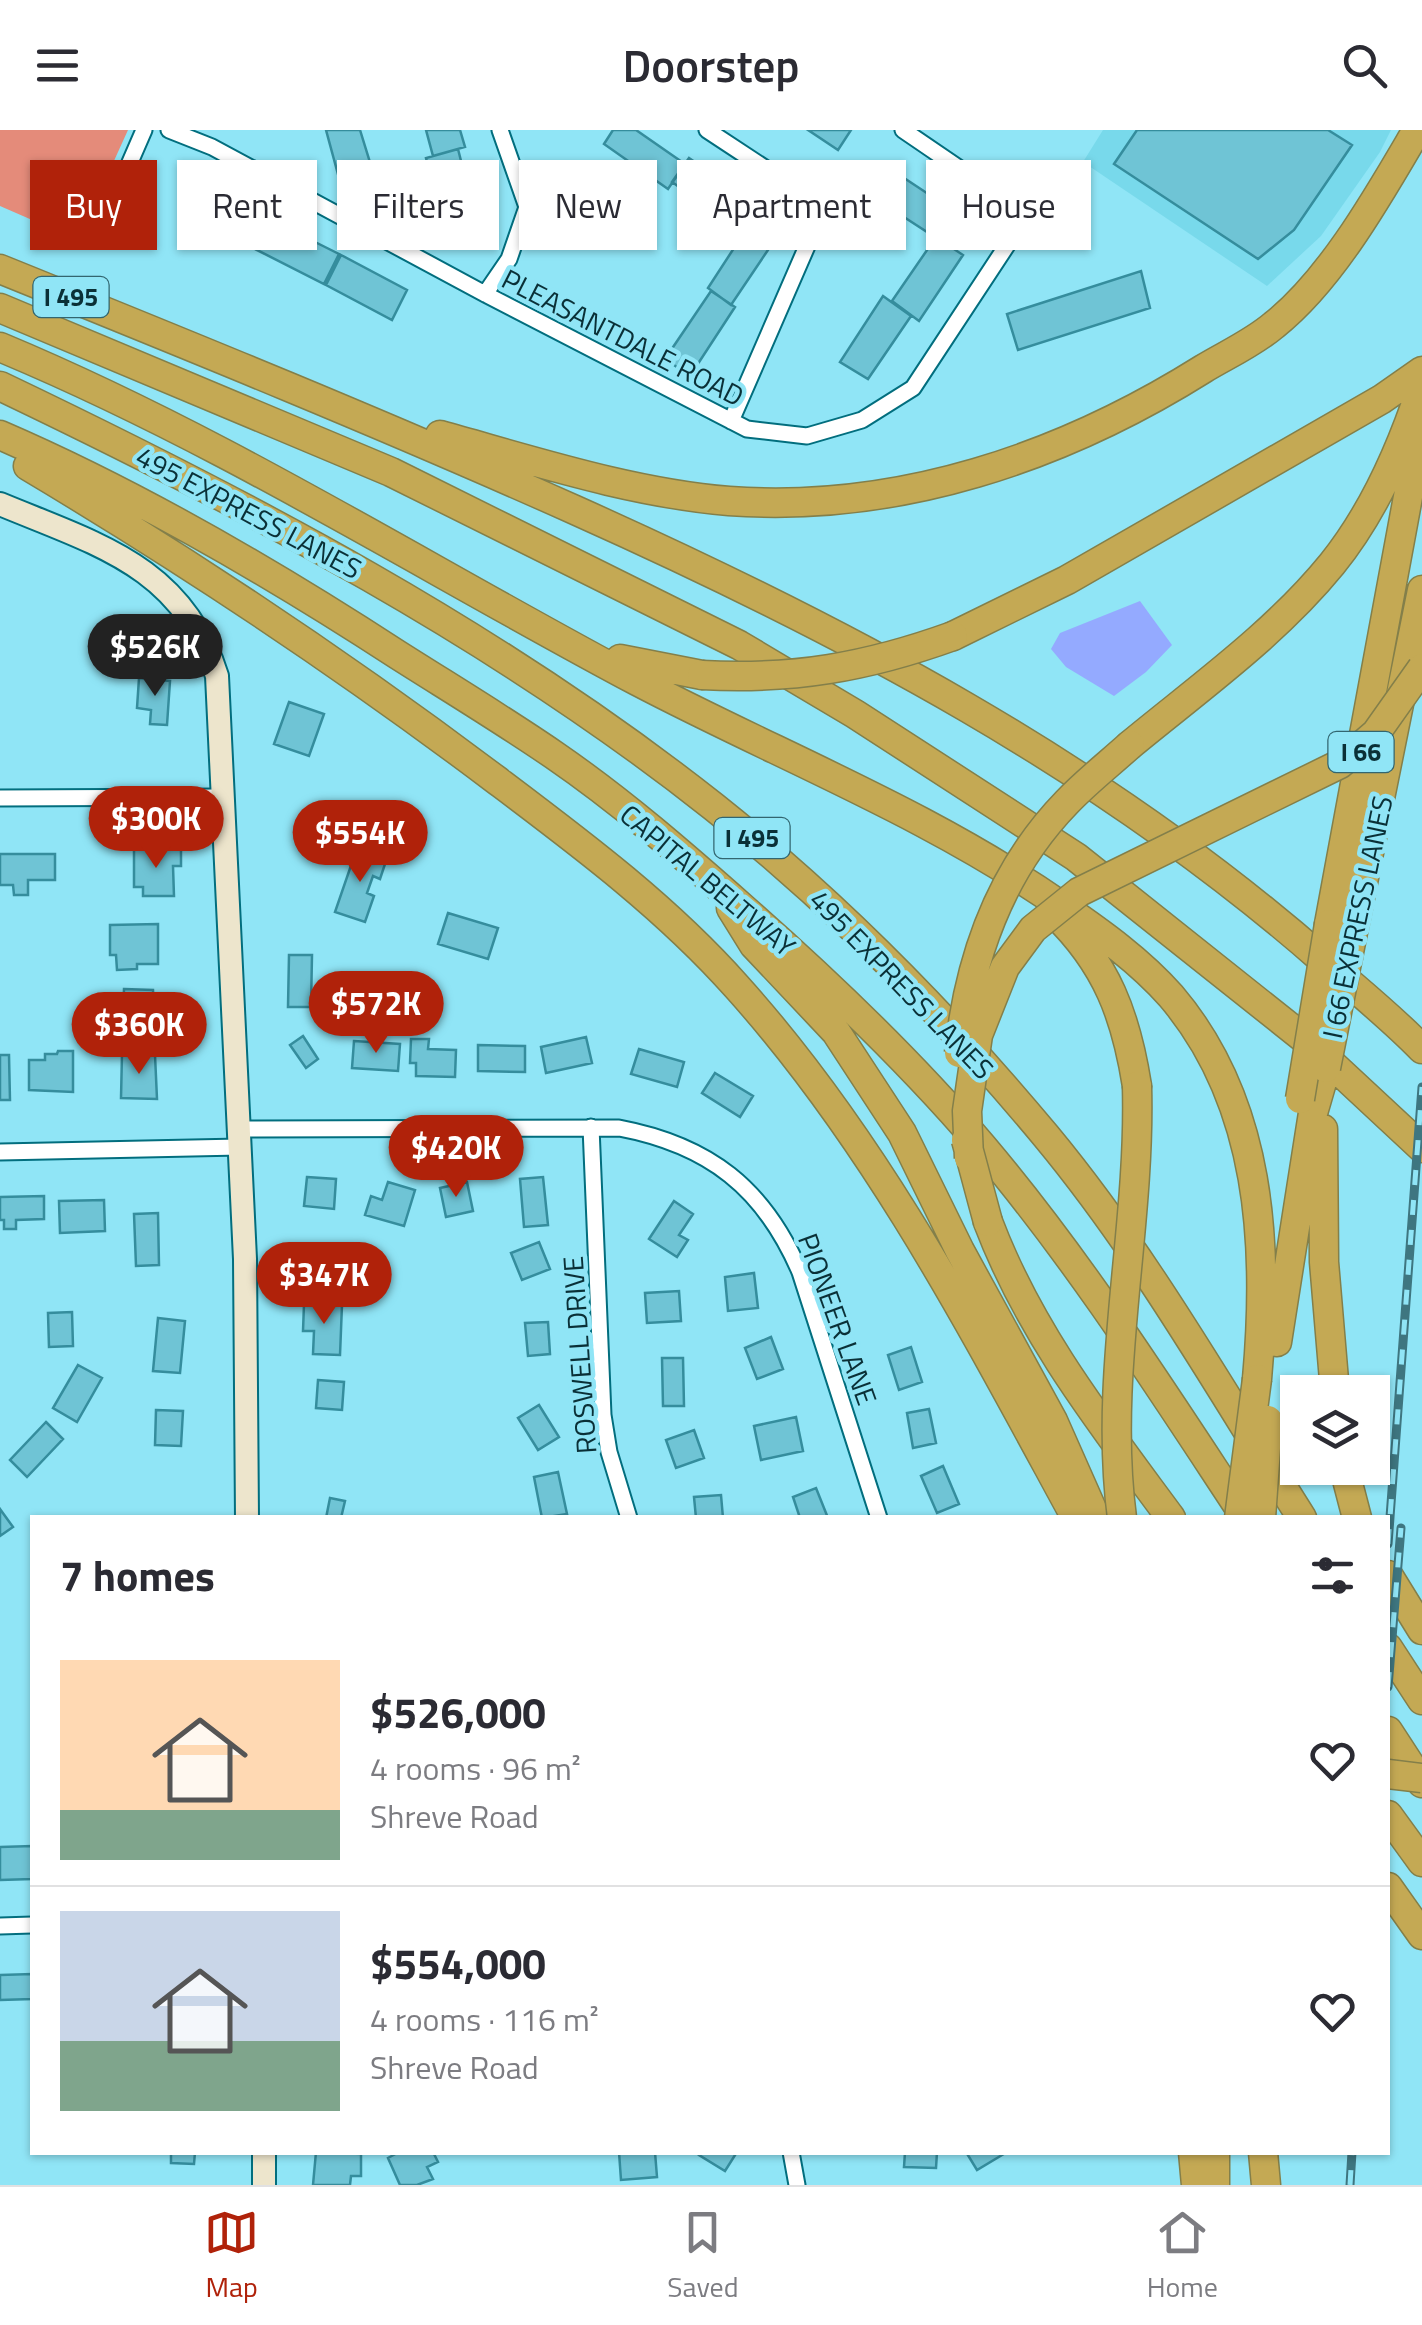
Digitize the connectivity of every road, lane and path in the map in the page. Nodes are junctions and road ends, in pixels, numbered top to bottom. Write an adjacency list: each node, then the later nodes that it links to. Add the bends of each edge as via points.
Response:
1 (144, 130): 9 (street)
2 (168, 130): 8 (street, PLEASANTDALE ROAD)
3 (220, 130): 8 (street)
4 (500, 130): 11 (street, via 527,207 509,259)
5 (707, 130): 19 (street, via 824,208)
6 (903, 130): 19 (street, PLEASANTDALE ROAD, via 1014,205 1020,227 913,388 862,420 808,436 747,430)
7 (1417, 130): 17 (highway, via 1360,223 1274,326 1132,411 947,482 835,502 726,500 595,476)
8 (212, 147): 11 (street, PLEASANTDALE ROAD)
9 (131, 160)
10 (0, 269): 17 (highway, I 495)
11 (485, 294): 19 (street, PLEASANTDALE ROAD)
12 (0, 308): 35 (highway, I 495, via 391,472 739,645 1076,857 1306,1040)
13 (0, 347): 24 (highway, via 202,440)
14 (1422, 370): 24 (highway, bridge, via 1067,580 953,636 856,666 754,678 702,675 622,659)
15 (0, 386): 53 (highway, 495 EXPRESS LANES / I 495, via 114,440 428,611 656,763 770,854 924,998 1045,1134 1132,1250)
16 (1422, 386): 37 (highway, bridge, via 1377,496 1332,564 1261,636 1068,800 1001,894 971,975 958,1057)
17 (333, 404): 31 (highway, I 495, via 657,546 855,643 998,724 1198,858)
18 (1422, 421): 30 (highway, I 66)
19 (731, 422)
20 (0, 435): 29 (highway, CAPITAL BELTWAY / I 495, via 123,494 358,629 556,757)
21 (0, 450): 45 (highway, via 244,600 366,684 638,891 705,952 788,1046 866,1152)
22 (0, 504): 26 (main road, via 142,569 182,605 217,676)
23 (1422, 590): 30 (highway, I 66 EXPRESS LANES)
24 (514, 612): 28 (highway)
25 (1422, 668): 37 (highway, bridge, via 1376,733 1340,764 1079,892 1033,929 1005,966 978,1035 967,1111)
26 (224, 797): 27 (street); 34 (main road)
27 (0, 798)
28 (992, 860): 39 (highway, via 1130,956 1204,1044 1250,1155 1263,1268); 48 (highway, bridge, via 1065,924 1099,967 1120,1008 1137,1086 1116,1423)
29 (718, 885): 40 (highway, via 754,946 836,1032 869,1079); 50 (highway, CAPITAL BELTWAY / I 495, via 869,1024 982,1146 1111,1312)
30 (1341, 930): 32 (highway, I 66, bridge); 32 (highway, I 66 EXPRESS LANES, bridge, via 1326,1068)
31 (1422, 1049)
32 (1312, 1110): 38 (highway); 39 (highway, I 66)
33 (591, 1127): 34 (street, PIONEER LANE); 43 (street, ROSWELL DRIVE, via 602,1398); 44 (street, PIONEER LANE, via 649,1134 705,1157 772,1218 800,1272)
34 (240, 1138): 36 (street, PIONEER LANE); 42 (main road)
35 (1417, 1144)
36 (0, 1152)
37 (970, 1158): 49 (highway, bridge, via 1009,1274 1051,1351)
38 (1334, 1375)
39 (1264, 1383): 51 (highway, I 66, bridge); 52 (highway, bridge)
40 (1034, 1386): 46 (highway); 47 (highway)
41 (1348, 1485): 54 (highway)
42 (247, 1515)
43 (628, 1515)
44 (878, 1515)
45 (1074, 1515)
46 (1095, 1515)
47 (1121, 1515)
48 (1123, 1515)
49 (1168, 1515)
50 (1241, 1515)
51 (1243, 1515)
52 (1262, 1515)
53 (1300, 1515)
54 (1356, 1515)
55 (1390, 1579): 56 (highway)
56 (1422, 1630)
57 (1390, 1651): 58 (highway)
58 (1422, 1700)
59 (1390, 1734): 61 (highway)
60 (1390, 1774): 61 (highway, bridge)
61 (1422, 1781)
62 (1390, 1818): 63 (highway)
63 (1422, 1862)
64 (1390, 1890): 67 (highway)
65 (30, 1925): 66 (street)
66 (0, 1926)
67 (1422, 1935)
68 (264, 2155): 74 (main road)
69 (792, 2155): 75 (street)
70 (1193, 2155): 76 (highway)
71 (1215, 2155): 77 (highway)
72 (1228, 2155): 78 (highway)
73 (1263, 2155): 79 (highway)
74 (264, 2185)
75 (796, 2185)
76 (1196, 2185)
77 (1216, 2185)
78 (1227, 2185)
79 (1266, 2185)

